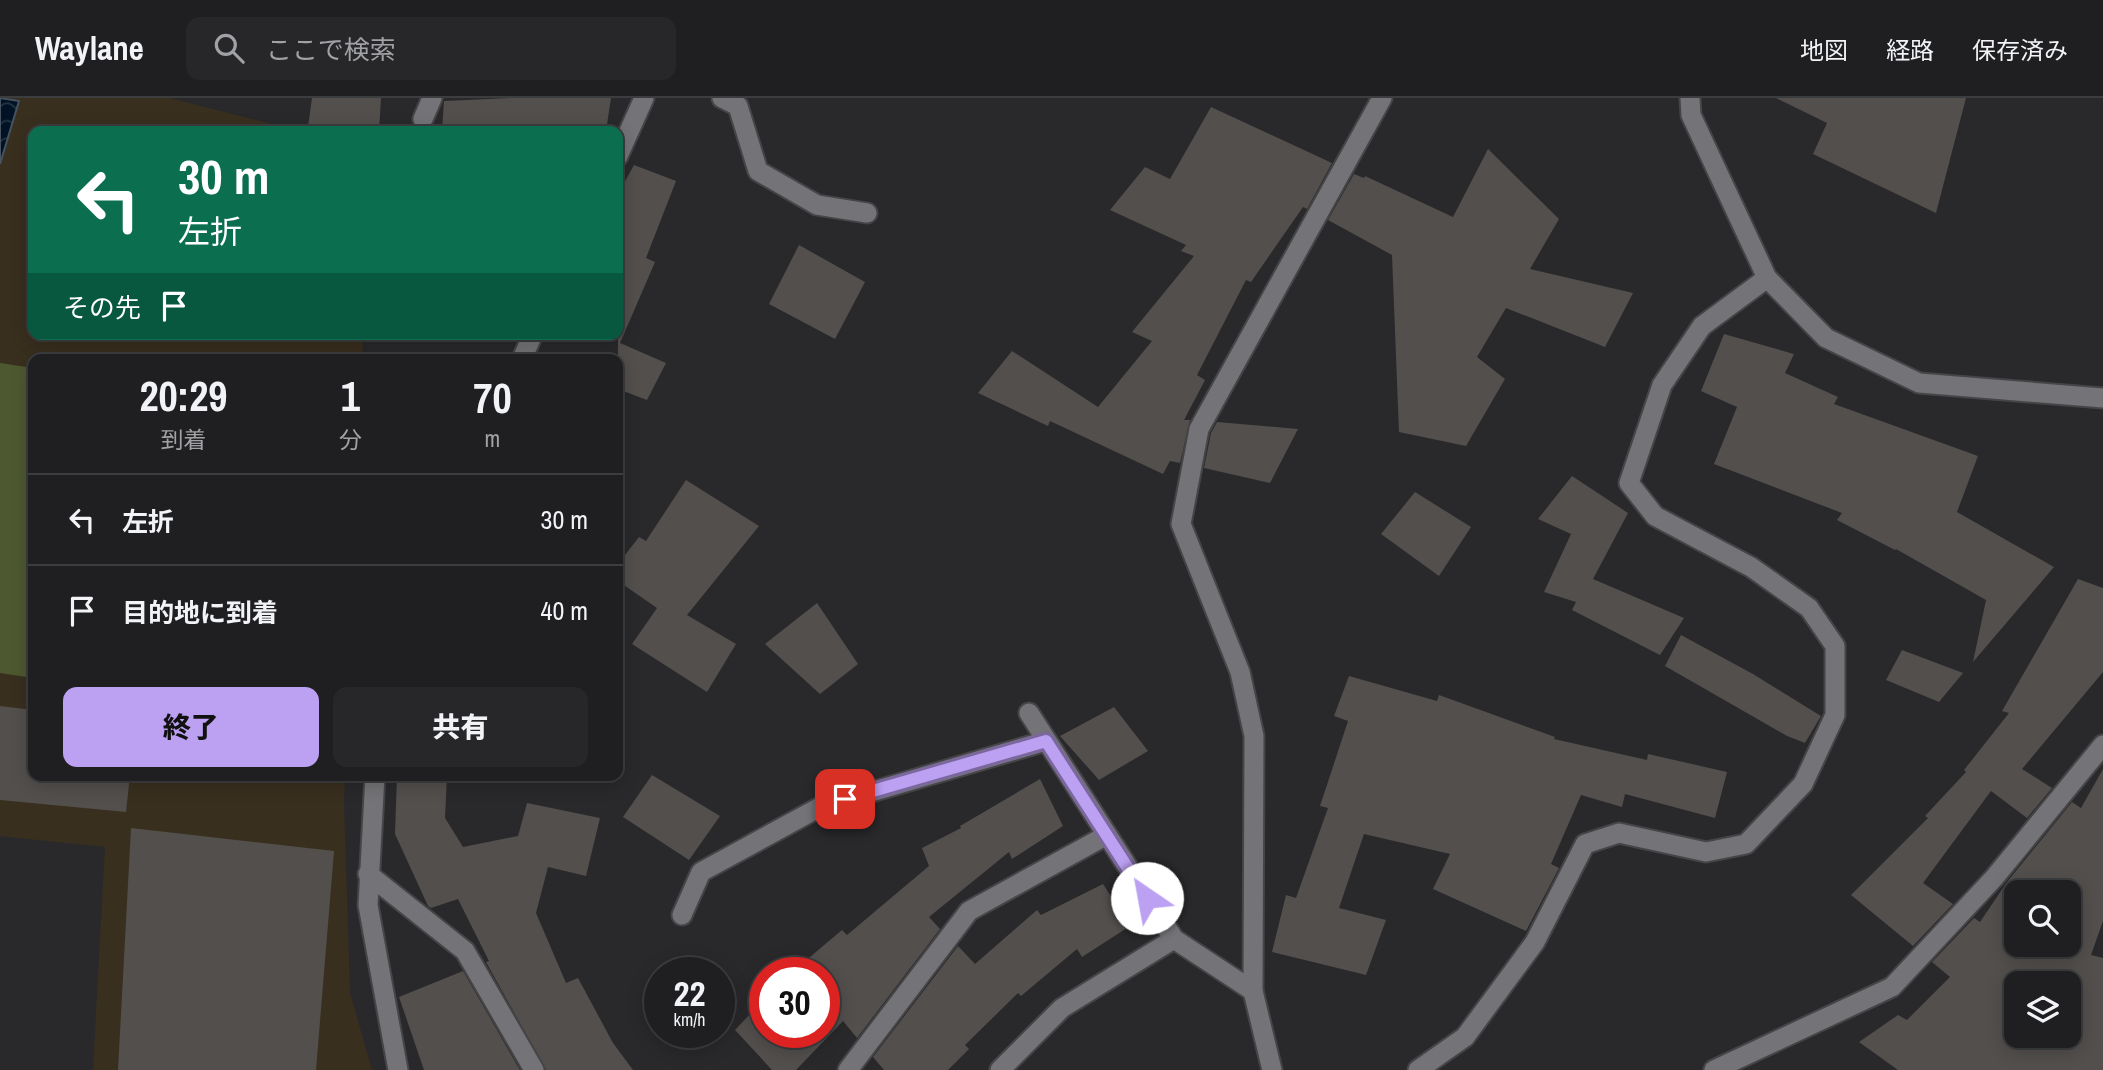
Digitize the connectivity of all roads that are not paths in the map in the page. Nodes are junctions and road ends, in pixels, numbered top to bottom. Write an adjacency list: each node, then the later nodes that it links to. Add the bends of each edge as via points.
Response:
1 (432, 98): 6 (street)
2 (644, 98): 7 (street)
3 (722, 98): 8 (street, via 738,106 758,171 817,205)
4 (1382, 98): 19 (street, via 1199,429 1181,524 1240,672 1254,736)
5 (1690, 98): 9 (street, via 1691,115)
6 (424, 119)
7 (623, 145)
8 (867, 212)
9 (1768, 278): 10 (street, via 1826,338 1919,383); 25 (street, via 1702,326 1662,385 1629,483 1655,516 1751,567 1809,608 1835,646 1835,715 1803,784 1746,844 1706,852 1619,833 1585,844 1535,942 1465,1037)
10 (2103, 398)
11 (1029, 713): 12 (street)
12 (1046, 741): 15 (street); 17 (street, via 820,807 701,872)
13 (2103, 745): 26 (street, via 1994,878 1892,987)
14 (375, 781): 16 (street)
15 (1107, 835): 18 (street); 22 (street, via 969,911)
16 (368, 874): 20 (street, via 368,905); 21 (street, via 465,951)
17 (682, 915)
18 (1174, 939): 19 (street); 23 (street, via 1062,1008)
19 (1253, 991): 24 (street)
20 (398, 1070)
21 (534, 1070)
22 (848, 1070)
23 (1000, 1070)
24 (1272, 1070)
25 (1418, 1070)
26 (1714, 1070)

